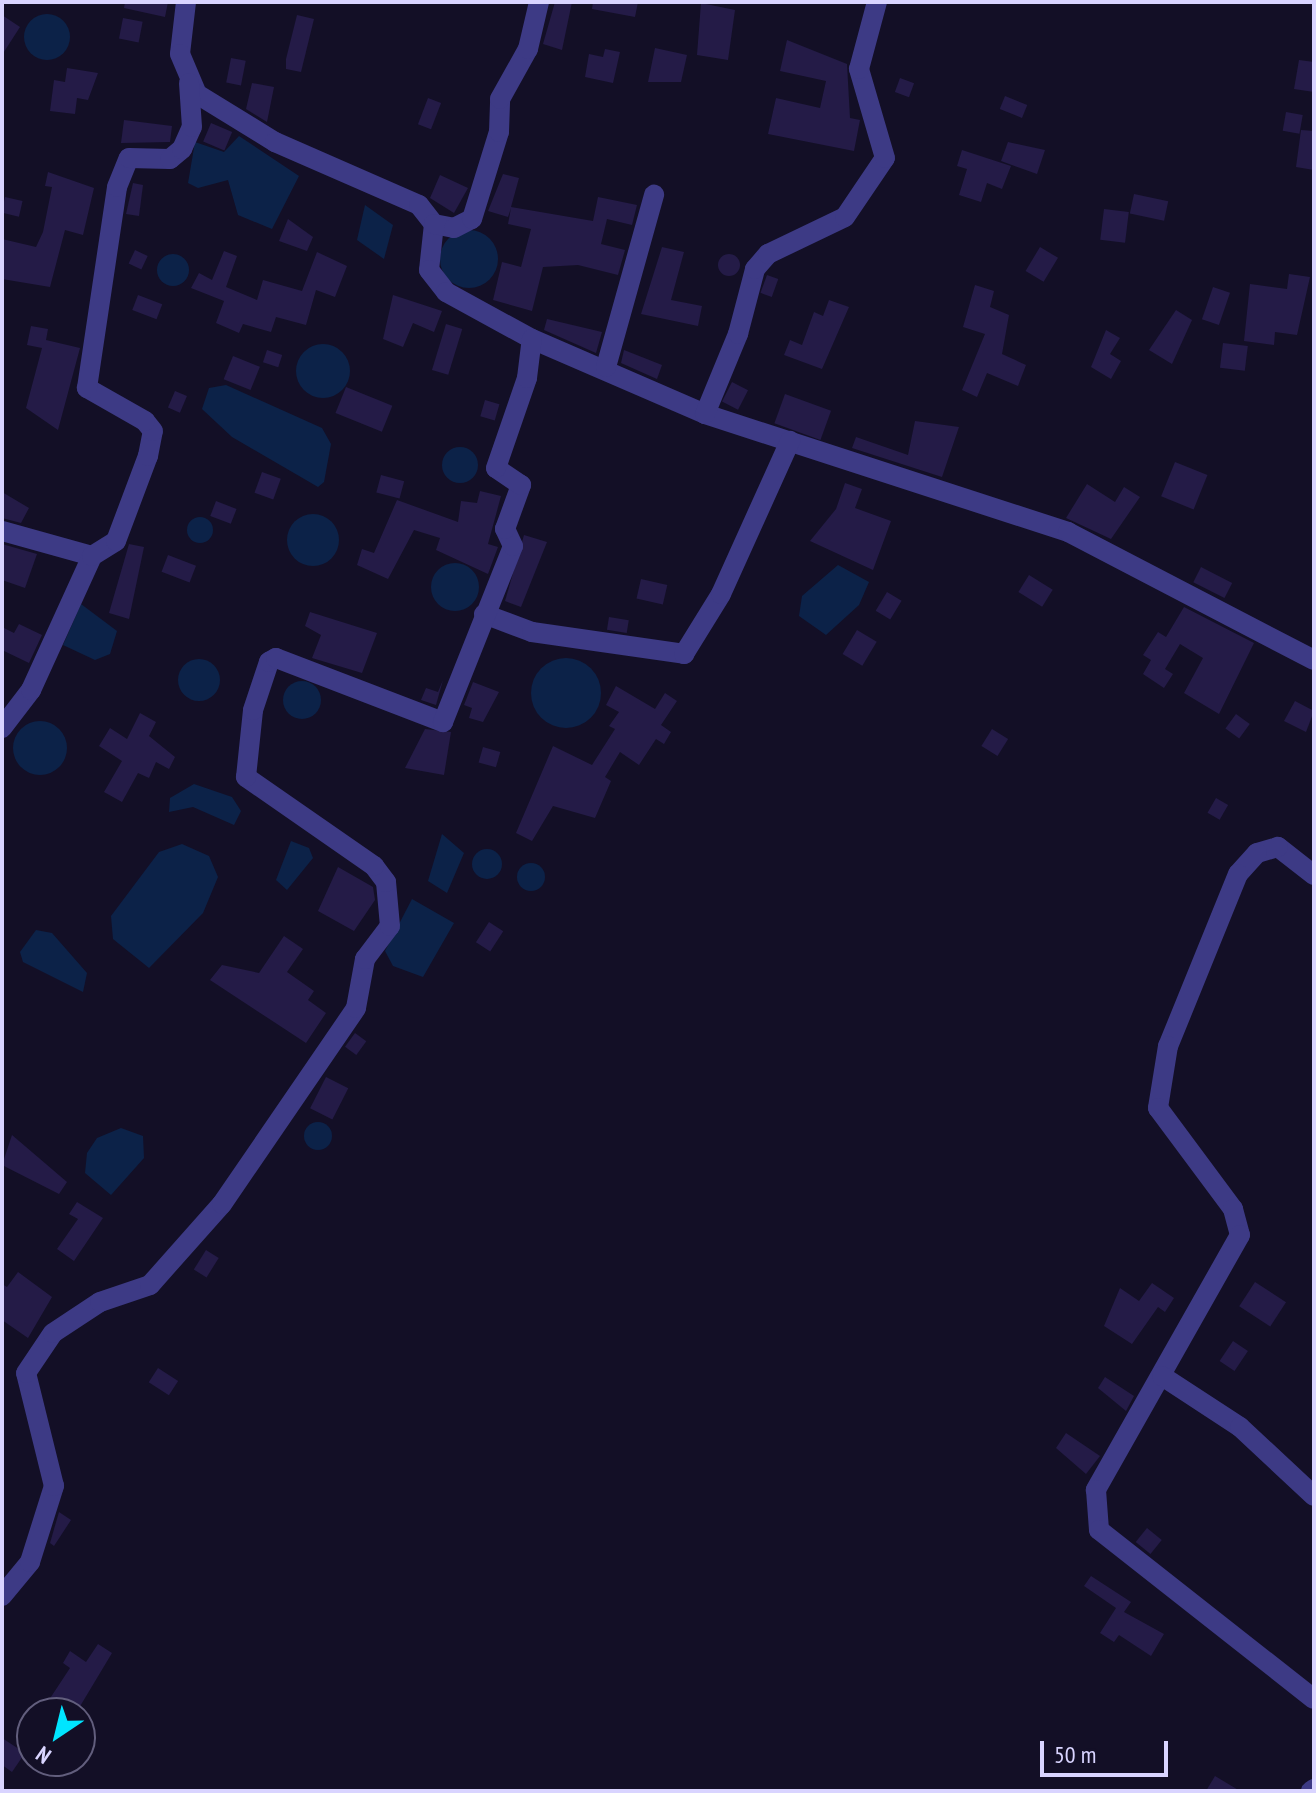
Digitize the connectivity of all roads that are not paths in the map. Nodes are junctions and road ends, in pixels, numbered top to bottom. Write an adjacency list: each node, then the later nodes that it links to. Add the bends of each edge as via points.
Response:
1 (186, 2): 4 (street, via 180,54)
2 (539, 2): 6 (street, via 528,49 500,99 499,132 472,219 454,228)
3 (877, 2): 9 (street, via 859,69 885,158 845,217 768,254 755,269)
4 (189, 83): 6 (street, via 228,118 406,196); 12 (street, via 192,127 182,149 170,159 129,158 117,187 87,388 145,421 152,442 116,541)
5 (654, 195): 8 (street)
6 (434, 224): 7 (street, via 433,280)
7 (532, 339): 8 (street); 13 (street, via 496,468 521,485 505,529 513,546)
8 (606, 367): 9 (street)
9 (705, 414): 10 (street)
10 (790, 441): 13 (street, via 721,594 684,654 532,632); 14 (street, via 1068,532)
11 (2, 531): 12 (street)
12 (92, 556): 15 (street, via 31,690)
13 (484, 614): 19 (street, via 440,724 372,691 269,662 253,710 246,777 374,866 386,882 390,926 365,959 356,1008 222,1204 150,1285 100,1302 53,1333 26,1373 54,1486 30,1562)
14 (1314, 660)
15 (2, 728)
16 (1314, 875): 17 (street, via 1278,847 1257,853 1238,874 1168,1046 1158,1108 1233,1209 1240,1235)
17 (1162, 1376): 18 (street, via 1240,1427); 20 (street, via 1096,1490 1099,1530)
18 (1314, 1496)
19 (2, 1596)
20 (1314, 1699)

